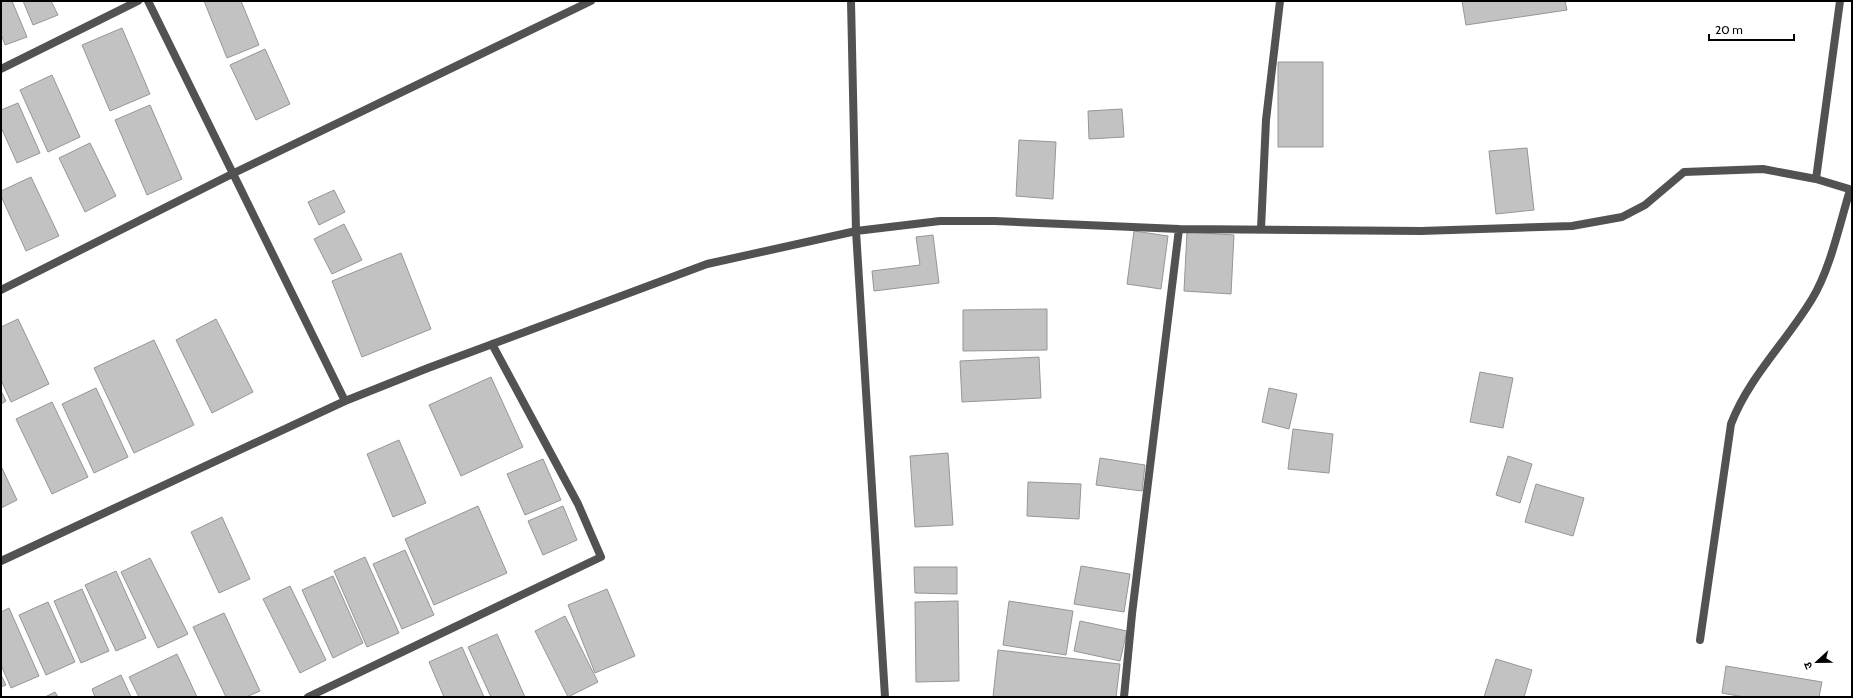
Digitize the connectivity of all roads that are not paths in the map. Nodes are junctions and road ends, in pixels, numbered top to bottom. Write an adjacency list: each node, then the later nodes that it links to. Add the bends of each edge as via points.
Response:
1 (138, 1): 7 (street)
2 (148, 1): 8 (street)
3 (591, 1): 8 (street)
4 (851, 1): 13 (street)
5 (1280, 1): 12 (street, via 1266,120)
6 (1840, 1): 9 (street)
7 (1, 69)
8 (234, 173): 14 (street); 16 (street)
9 (1816, 179): 10 (street); 12 (street, via 1763,169 1684,172 1645,205 1622,217 1572,226 1421,231)
10 (1851, 190): 18 (street, via 1822,279 1813,298 1752,382 1738,405 1731,424)
11 (1179, 229): 12 (street); 13 (street, via 940,221); 21 (street)
12 (1261, 229)
13 (856, 231): 15 (street, via 706,264); 20 (street)
14 (1, 290)
15 (492, 344): 16 (street); 19 (street, via 574,497 601,557)
16 (345, 401): 17 (street)
17 (1, 561)
18 (1700, 640)
19 (308, 697)
20 (885, 697)
21 (1124, 697)

